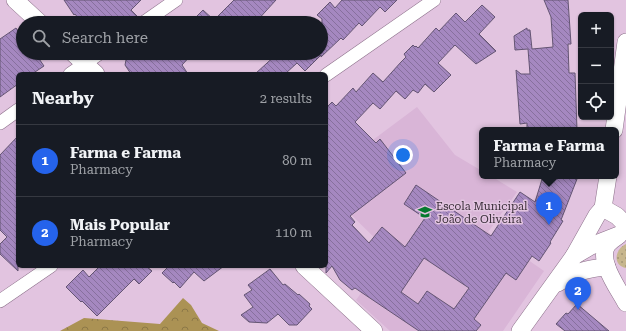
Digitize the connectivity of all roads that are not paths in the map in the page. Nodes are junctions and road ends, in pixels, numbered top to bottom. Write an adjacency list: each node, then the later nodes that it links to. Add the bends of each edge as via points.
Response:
1 (15, 0): 4 (main road)
2 (176, 0): 5 (street)
3 (434, 0): 9 (street)
4 (32, 16)
5 (153, 16)
6 (626, 42): 12 (main road)
7 (84, 64): 8 (street)
8 (73, 72)
9 (328, 74)
10 (16, 111): 11 (street)
11 (0, 123)
12 (614, 127)
13 (607, 179): 14 (main road)
14 (598, 215): 15 (main road, via 617,216); 16 (main road); 17 (main road)
15 (624, 230): 17 (main road)
16 (574, 256): 17 (main road, via 592,246); 21 (main road)
17 (605, 258): 20 (main road, via 615,276); 21 (main road, via 585,270 566,277); 23 (main road)
18 (48, 268): 22 (street)
19 (306, 268): 24 (main road)
20 (626, 280)
21 (550, 290): 25 (main road)
22 (0, 301)
23 (626, 303)
24 (374, 331)
25 (520, 331)

